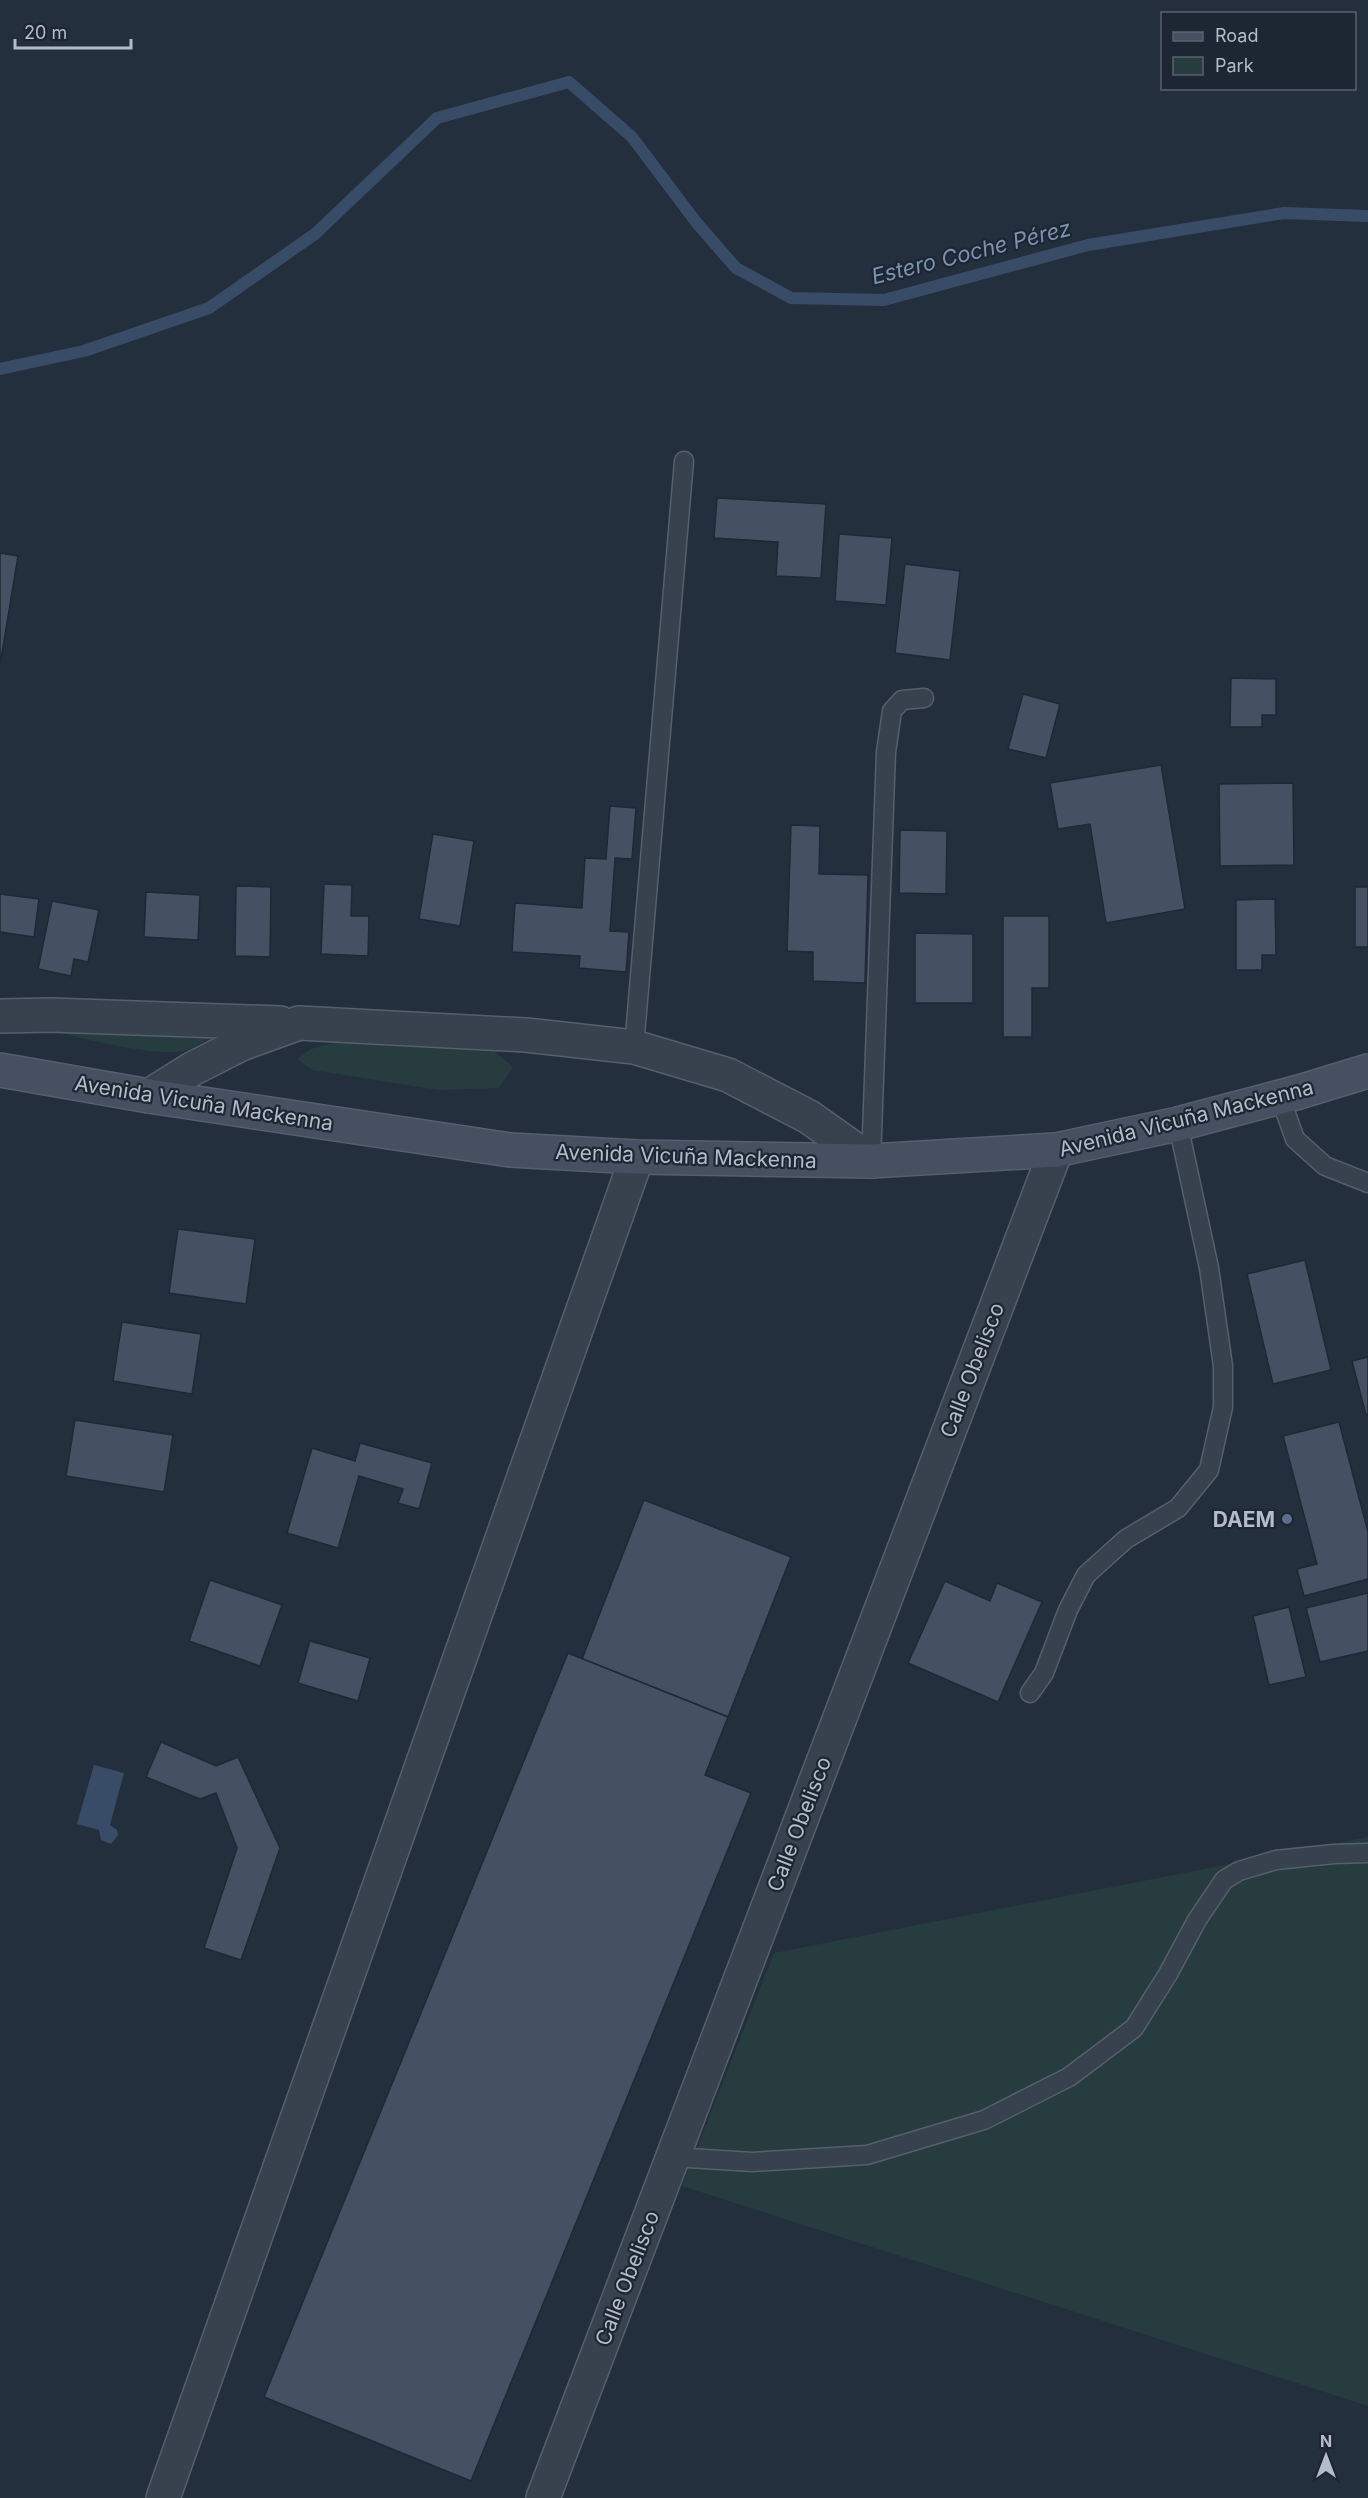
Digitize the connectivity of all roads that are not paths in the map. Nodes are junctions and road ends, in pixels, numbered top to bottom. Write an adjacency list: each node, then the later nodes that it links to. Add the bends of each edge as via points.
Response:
1 (684, 461): 5 (lane)
2 (924, 698): 13 (lane, via 902,700 892,711 886,752)
3 (0, 1016): 4 (street)
4 (299, 1023): 5 (street, via 526,1035); 8 (street, via 241,1044)
5 (634, 1047): 13 (street, via 728,1075 809,1118)
6 (0, 1070): 8 (main road, Avenida Vicuña Mackenna)
7 (1368, 1071): 9 (main road, Avenida Vicuña Mackenna)
8 (149, 1096): 12 (main road, Avenida Vicuña Mackenna, via 510,1150)
9 (1280, 1097): 10 (main road, Avenida Vicuña Mackenna); 14 (lane, via 1295,1139 1325,1167)
10 (1178, 1124): 11 (main road, Avenida Vicuña Mackenna); 15 (lane, via 1209,1268 1223,1366 1223,1407 1209,1470 1178,1508 1126,1539 1086,1575 1044,1673)
11 (1056, 1150): 13 (main road, Avenida Vicuña Mackenna); 17 (street, Calle Obelisco)
12 (637, 1157): 13 (main road, Avenida Vicuña Mackenna); 18 (street)
13 (871, 1161)
14 (1368, 1183)
15 (1030, 1693)
16 (1368, 1853): 17 (lane, via 1276,1860 1239,1871 1224,1881 1134,2028 1069,2077 984,2120 867,2155 752,2162)
17 (673, 2157): 19 (street, Calle Obelisco)
18 (163, 2498)
19 (543, 2498)

